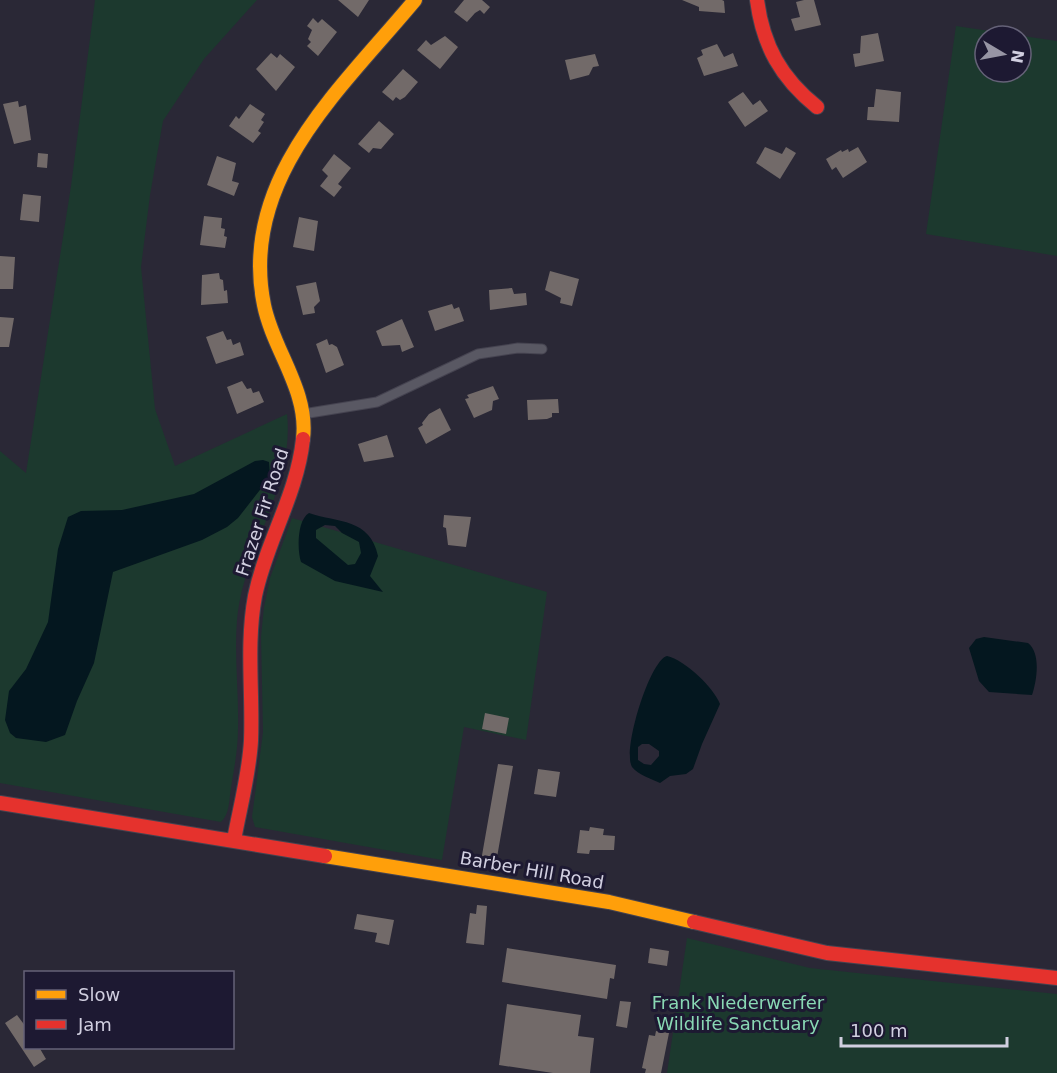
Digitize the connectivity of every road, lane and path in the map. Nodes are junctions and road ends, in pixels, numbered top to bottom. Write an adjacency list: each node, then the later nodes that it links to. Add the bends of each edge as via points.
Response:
1 (415, 0): 5 (street, Frazer Fir Road, via 299,140 267,205 259,247 260,288)
2 (757, 0): 3 (street, via 759,26 775,66 795,90)
3 (817, 107)
4 (542, 349): 5 (street, via 478,354 377,402)
5 (303, 414): 7 (street, Frazer Fir Road, via 302,454 261,570 252,608 248,653 250,748)
6 (0, 804): 7 (street, Barber Hill Road)
7 (234, 840): 8 (street, Barber Hill Road, via 609,902 827,953)
8 (1057, 978)

